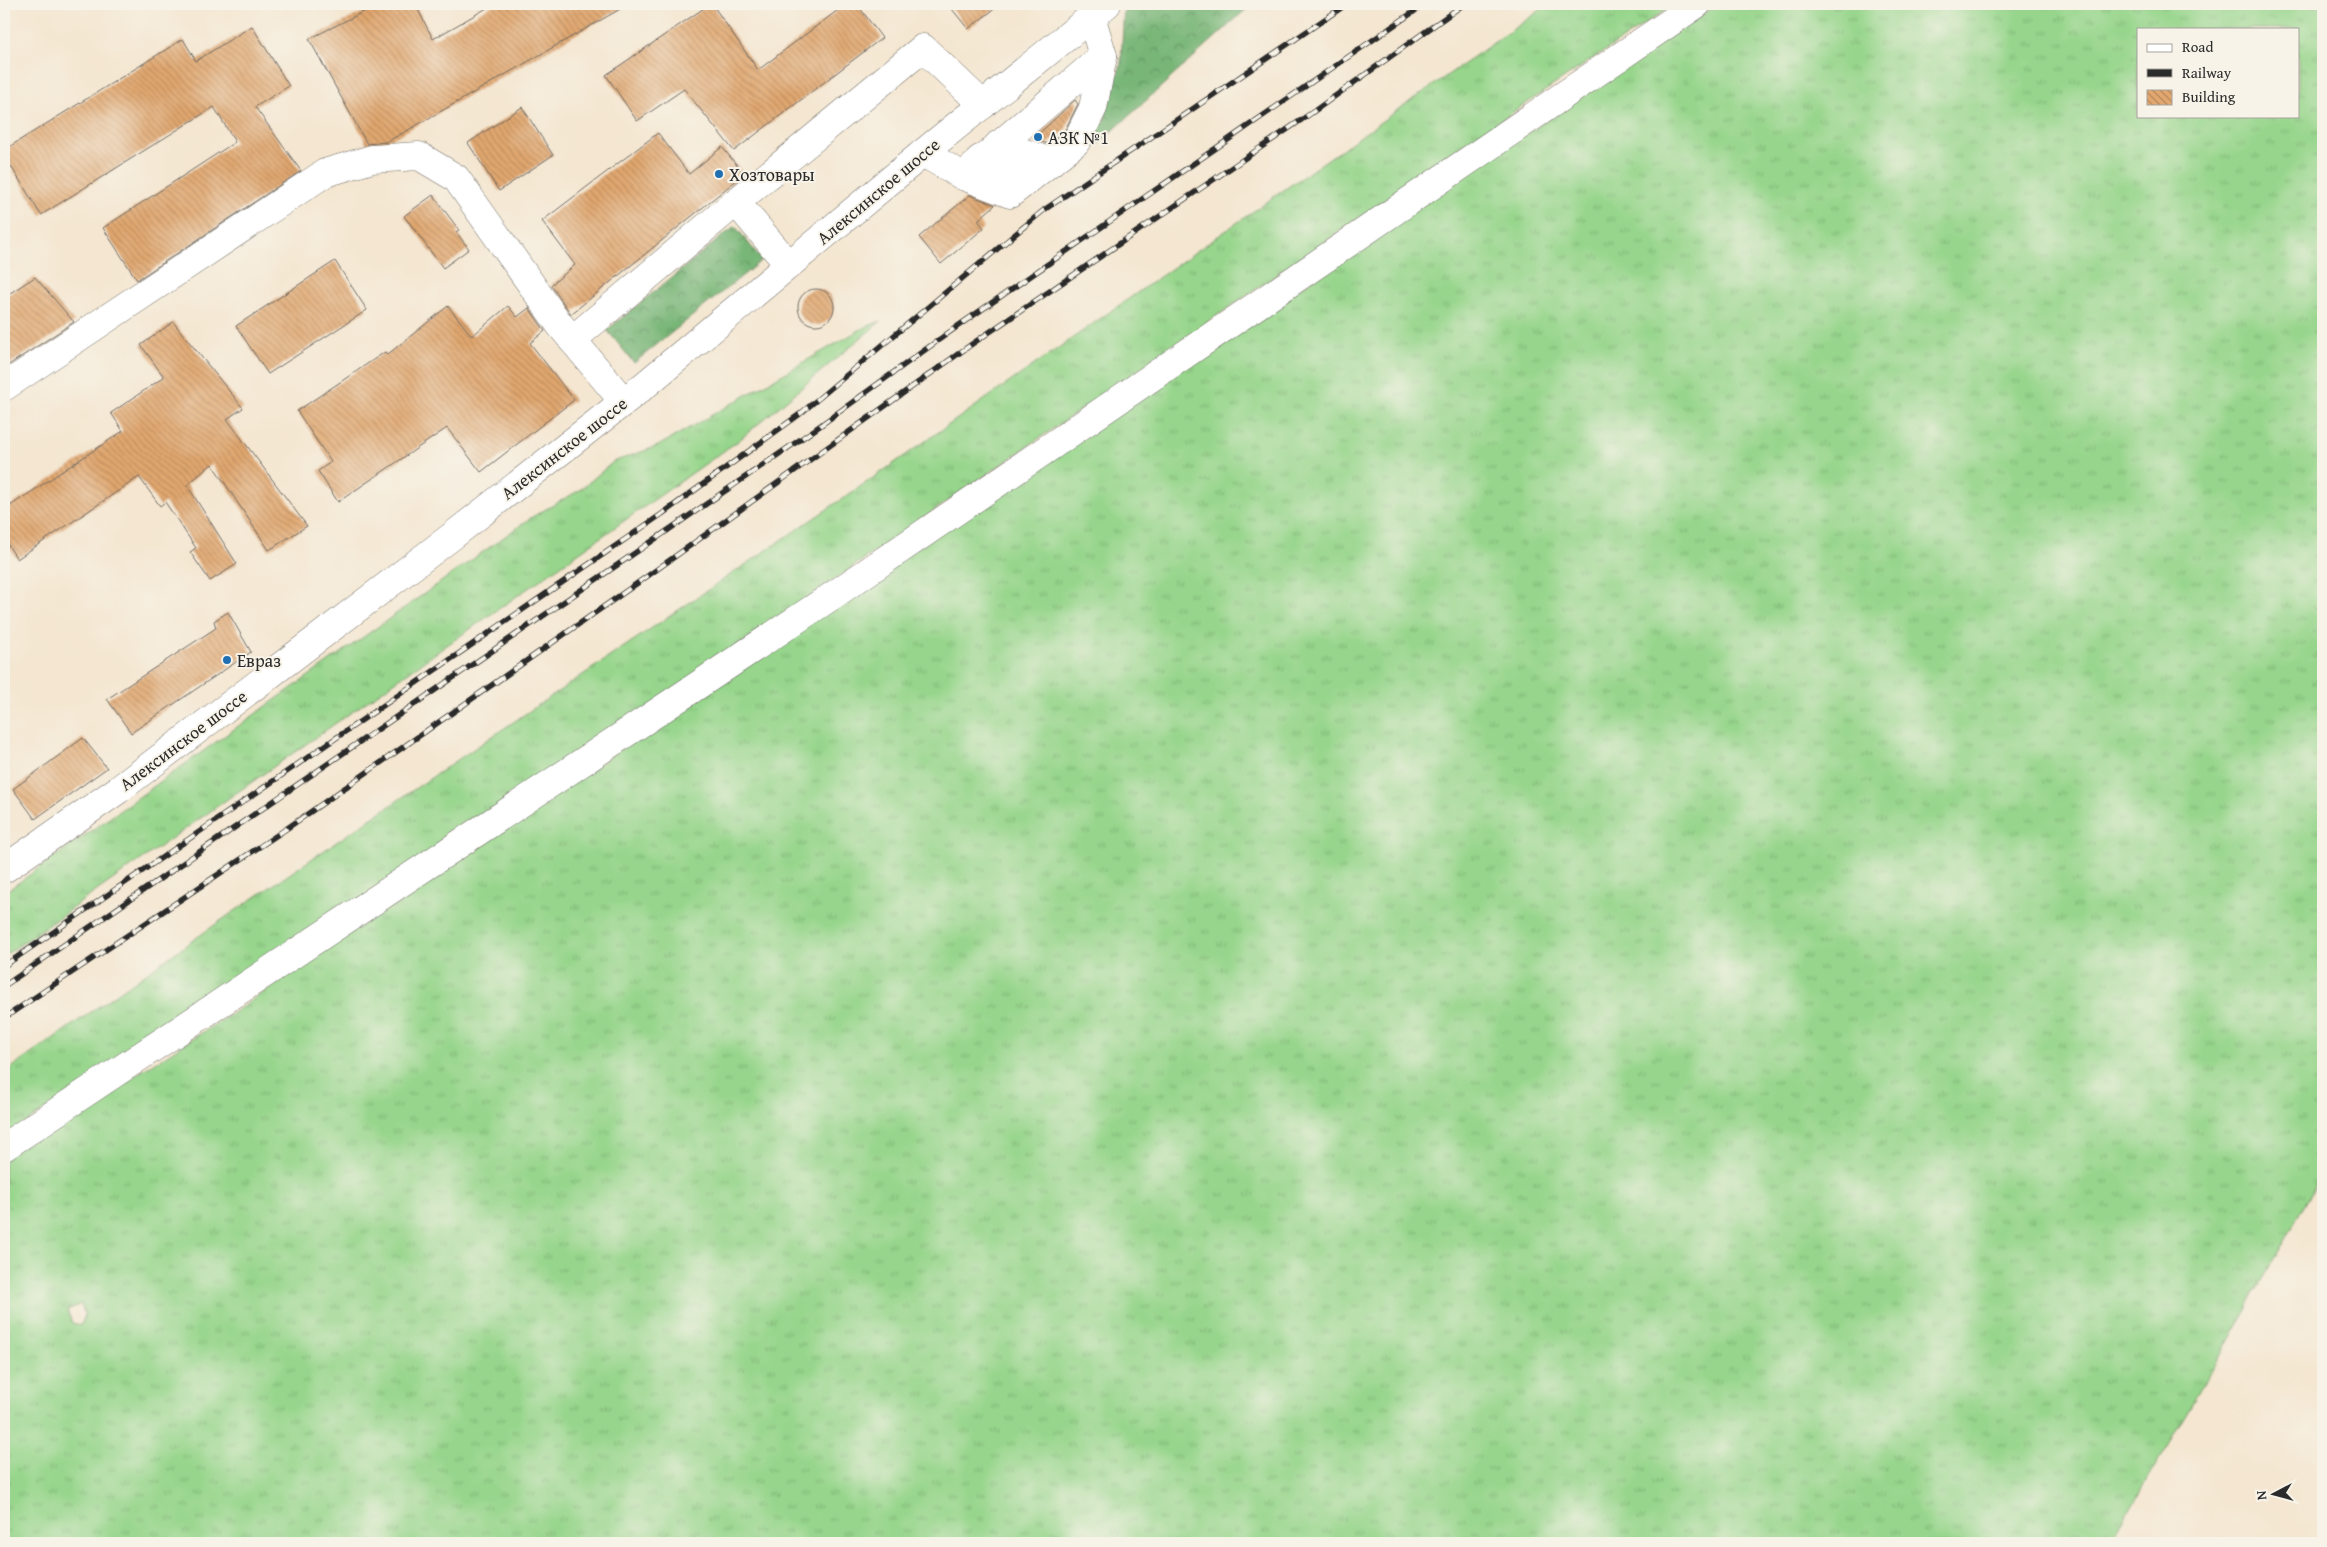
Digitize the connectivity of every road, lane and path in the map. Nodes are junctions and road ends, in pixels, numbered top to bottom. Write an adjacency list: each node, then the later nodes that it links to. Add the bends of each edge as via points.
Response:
1 (1697, 4): 14 (main road, via 838,592)
2 (1099, 10): 3 (main road); 4 (main road, Алексинское шоссе)
3 (1103, 56): 6 (main road); 7 (main road, via 1093,108 1076,142)
4 (983, 105): 5 (main road, Алексинское шоссе); 8 (main road, via 923,48)
5 (923, 153): 6 (main road); 9 (main road, Алексинское шоссе)
6 (980, 160): 7 (main road); 7 (main road, via 1010,194)
7 (1051, 162)
8 (736, 202): 9 (main road); 10 (main road)
9 (790, 265): 12 (main road, Алексинское шоссе)
10 (572, 340): 11 (main road, via 456,178 419,156 372,159 325,174); 12 (main road)
11 (4, 387)
12 (623, 401): 13 (main road, Алексинское шоссе, via 451,537 134,778)
13 (4, 869)
14 (4, 1147)

